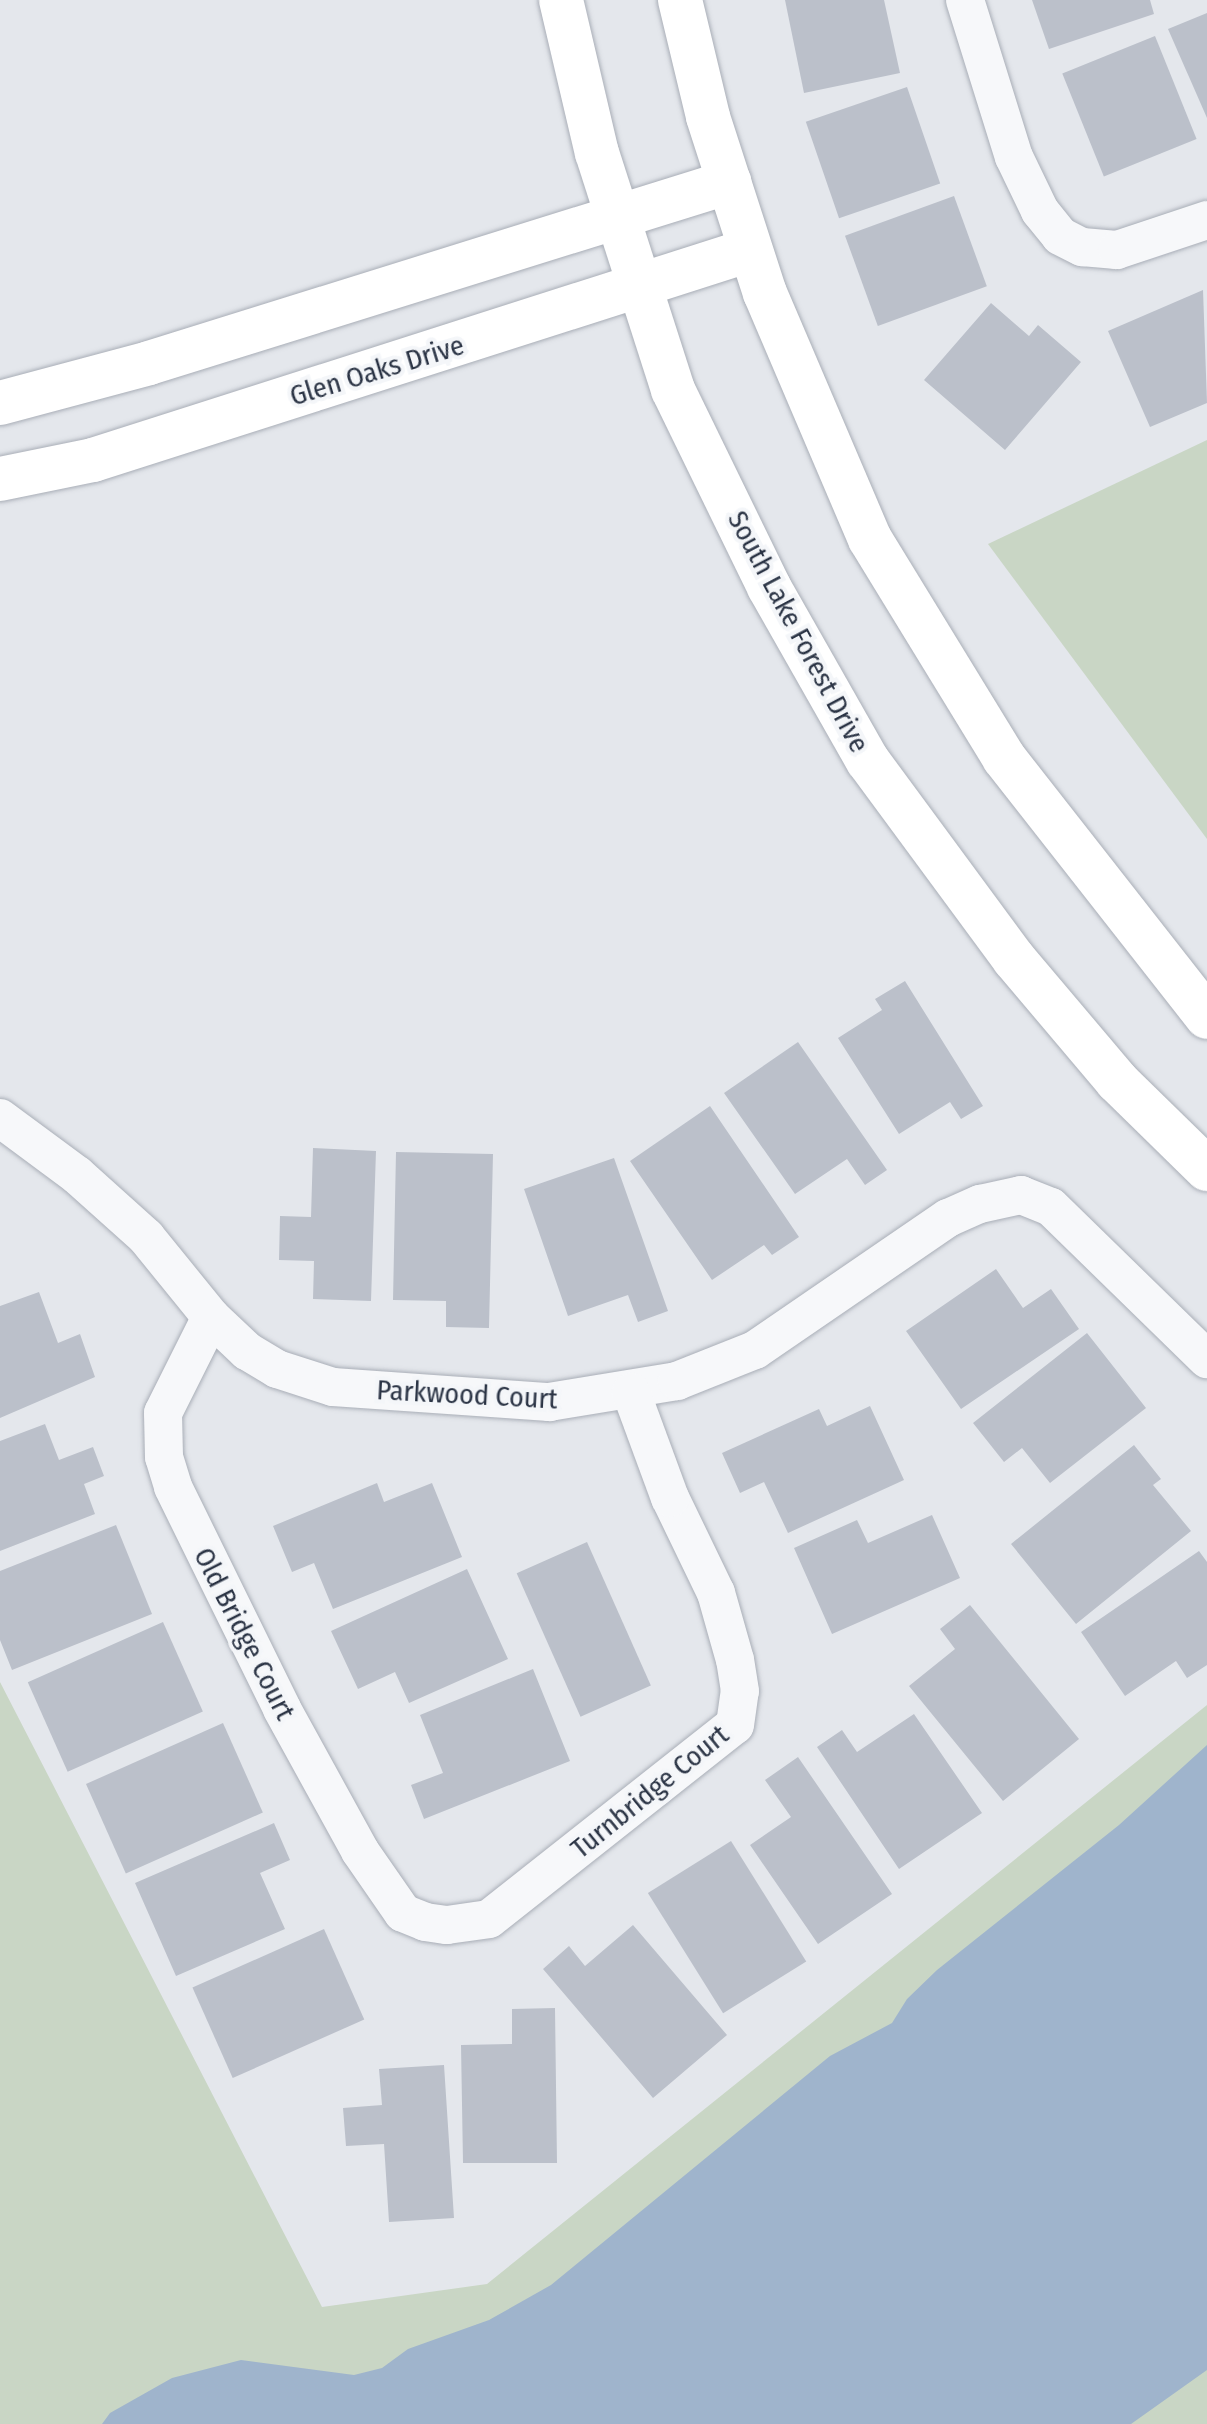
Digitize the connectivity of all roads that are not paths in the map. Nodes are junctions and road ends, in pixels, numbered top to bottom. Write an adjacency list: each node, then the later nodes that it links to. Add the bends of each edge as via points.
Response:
1 (561, 0): 5 (main road, South Lake Forest Drive)
2 (680, 0): 4 (main road)
3 (965, 0): 6 (street, via 1014,157 1040,211 1060,236 1082,247 1117,250)
4 (729, 182): 5 (main road); 7 (main road)
5 (617, 216): 8 (main road, South Lake Forest Drive); 9 (main road, via 149,363)
6 (1207, 220)
7 (750, 250): 8 (main road, Glen Oaks Drive); 11 (main road, via 816,423 870,539 956,688 1056,828)
8 (638, 288): 10 (main road, Glen Oaks Drive, via 93,460); 13 (main road, South Lake Forest Drive, via 673,390 769,587 868,761 1014,959 1117,1081)
9 (0, 403)
10 (0, 479)
11 (1207, 1017)
12 (0, 1118): 14 (street, Parkwood Court, via 77,1175 146,1237)
13 (1207, 1169)
14 (211, 1317): 16 (street, Parkwood Court, via 247,1351 277,1369 333,1387 518,1402); 17 (street, Old Bridge Court, via 163,1413 164,1457 173,1487 282,1709 360,1851 403,1913)
15 (1207, 1359): 16 (street, Parkwood Court, via 1051,1207 1021,1195 948,1218 755,1350 677,1381)
16 (631, 1392): 17 (street, Turnbridge Court, via 670,1498 716,1593 740,1691 735,1725 489,1919 447,1925)
17 (425, 1922)

